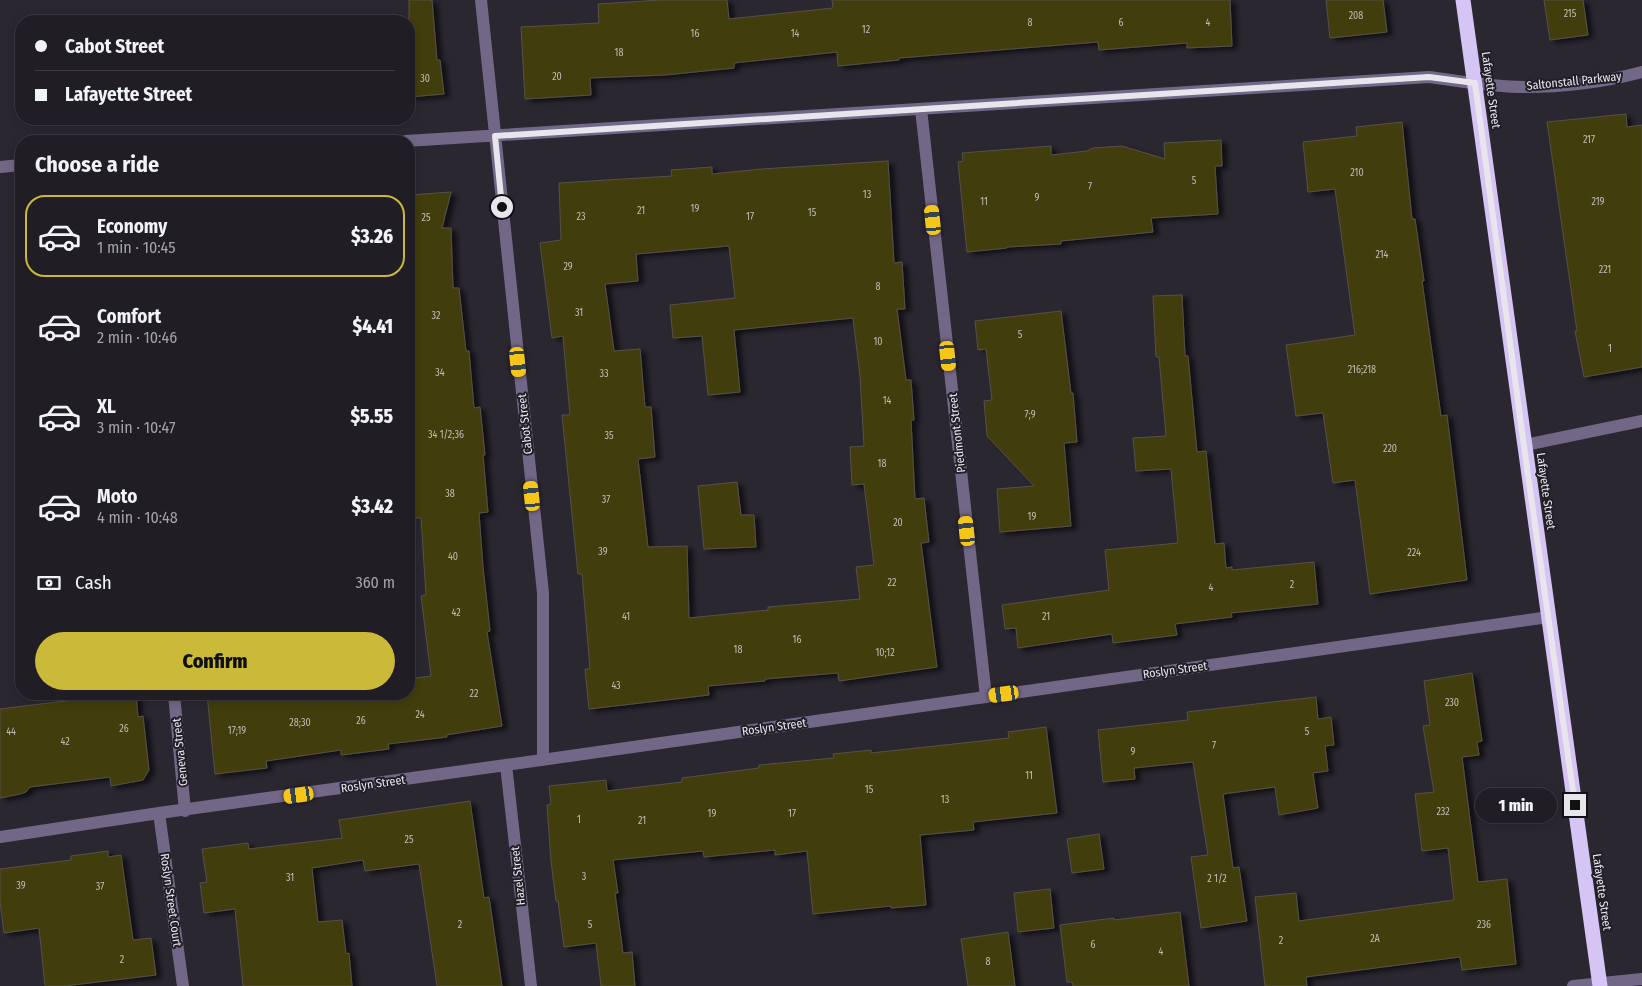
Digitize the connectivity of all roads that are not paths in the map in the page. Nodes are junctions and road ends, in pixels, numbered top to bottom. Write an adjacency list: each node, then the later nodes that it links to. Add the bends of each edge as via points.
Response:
1 (481, 0): 6 (street, Cabot Street)
2 (1463, 0): 4 (highway, Lafayette Street)
3 (1642, 72): 4 (street, Saltonstall Parkway, via 1583,83 1524,87)
4 (1475, 83): 5 (street, Saltonstall Parkway, via 1429,77); 11 (highway, Lafayette Street)
5 (921, 109): 6 (street, Saltonstall Parkway); 13 (street, Piedmont Street)
6 (495, 136): 7 (street, Saltonstall Parkway); 15 (street, Cabot Street, via 542,593)
7 (415, 140)
8 (15, 166): 9 (street)
9 (0, 167)
10 (1642, 420): 11 (street)
11 (1525, 445): 12 (highway, Lafayette Street)
12 (1549, 617): 13 (street, Roslyn Street); 21 (highway, Lafayette Street)
13 (986, 696): 15 (street, Roslyn Street)
14 (175, 700): 17 (street, Geneva Street)
15 (542, 760): 16 (street, Roslyn Street)
16 (506, 766): 17 (street, Roslyn Street); 23 (street, Hazel Street)
17 (186, 810): 18 (street, Roslyn Street)
18 (158, 813): 19 (street, Roslyn Street); 22 (street, Roslyn Street Court)
19 (0, 837)
20 (1642, 979): 21 (street)
21 (1600, 984): 24 (street)
22 (183, 986)
23 (532, 986)
24 (1573, 986)

